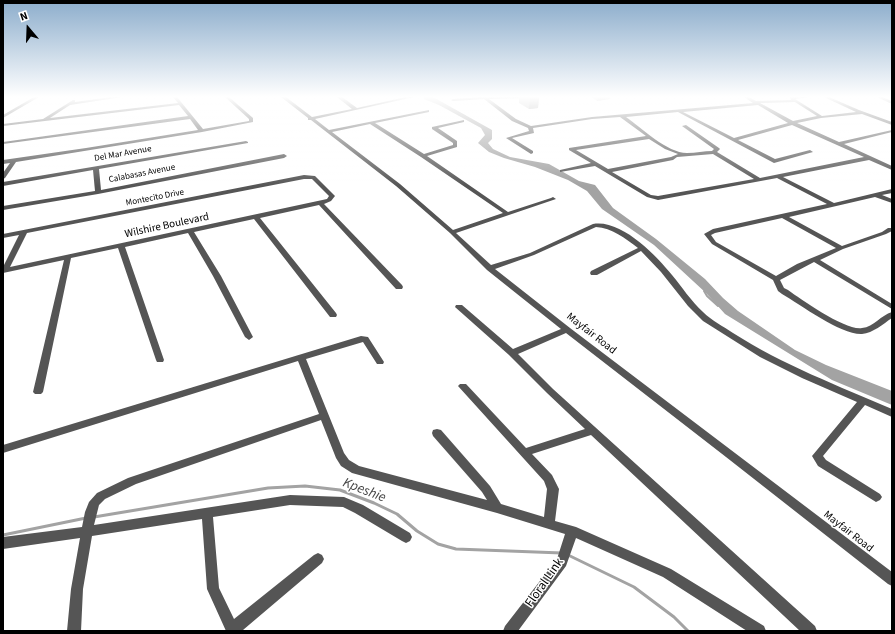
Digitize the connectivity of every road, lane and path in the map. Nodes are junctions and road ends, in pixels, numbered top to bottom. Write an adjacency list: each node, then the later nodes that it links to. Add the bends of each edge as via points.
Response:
1 (122, 127): 21 (street)
2 (199, 127): 15 (street)
3 (224, 127): 15 (street)
4 (321, 127): 17 (street, Mayfair Road)
5 (354, 127): 17 (street)
6 (377, 127): 28 (street)
7 (440, 127): 28 (street, via 434,128 455,142 455,146)
8 (530, 127): 9 (street); 23 (street, via 531,132 508,138)
9 (533, 127)
10 (636, 127): 18 (street)
11 (685, 127): 24 (street, via 715,146 717,148)
12 (709, 127): 19 (street)
13 (780, 127): 19 (street)
14 (800, 127): 22 (street)
15 (202, 130): 30 (street)
16 (892, 131): 22 (street)
17 (328, 132): 56 (street, Mayfair Road)
18 (650, 137): 26 (street); 32 (street, via 571,149)
19 (734, 140): 25 (street, via 774,160)
20 (246, 142): 33 (street, Del Mar Avenue)
21 (3, 143)
22 (838, 144): 29 (street)
23 (531, 152)
24 (714, 152): 26 (street); 39 (street)
25 (810, 152)
26 (675, 154): 36 (street, via 673,158)
27 (284, 156): 42 (street, Calabasas Avenue)
28 (423, 156): 50 (street)
29 (869, 158): 34 (street); 37 (street)
30 (14, 161): 31 (street); 38 (street)
31 (3, 162)
32 (595, 164): 35 (street); 36 (street)
33 (96, 168): 40 (street, Del Mar Avenue); 42 (street)
34 (892, 168)
35 (562, 171)
36 (607, 171): 39 (street, via 649,196 658,198)
37 (778, 176): 39 (street); 48 (street)
38 (3, 177)
39 (758, 179)
40 (3, 184)
41 (892, 191): 43 (street)
42 (98, 192): 49 (street, Calabasas Avenue)
43 (875, 194): 46 (street); 48 (street)
44 (332, 196): 47 (street, Wilshire Boulevard); 54 (street, Montecito Drive, via 310,176)
45 (553, 199): 50 (street)
46 (892, 201)
47 (320, 203): 51 (street, Wilshire Boulevard); 67 (street)
48 (832, 205): 52 (street)
49 (3, 208)
50 (508, 214): 56 (street)
51 (256, 216): 55 (street, Wilshire Boulevard); 71 (street)
52 (783, 216): 59 (street); 66 (street, via 707,234 714,243)
53 (890, 229): 59 (street)
54 (24, 232): 57 (street, Montecito Drive); 64 (street)
55 (190, 232): 58 (street, Wilshire Boulevard); 73 (street)
56 (452, 232): 63 (street, Mayfair Road)
57 (3, 236)
58 (121, 246): 61 (street, Wilshire Boulevard); 76 (street)
59 (841, 248): 62 (street)
60 (641, 249): 63 (street, via 627,236 602,224 532,254); 65 (street); 80 (street, via 664,270 696,310 739,341 782,365)
61 (68, 258): 64 (street, Wilshire Boulevard); 79 (street)
62 (815, 260): 66 (street); 69 (street)
63 (490, 268): 72 (street, Mayfair Road)
64 (4, 271)
65 (594, 273)
66 (776, 279): 70 (street, via 785,292 852,330 862,332)
67 (399, 288)
68 (459, 307): 74 (street)
69 (892, 307)
70 (892, 314)
71 (333, 315)
72 (567, 330): 74 (street); 96 (street, Mayfair Road)
73 (249, 337)
74 (512, 353): 83 (street)
75 (301, 358): 77 (street, via 365,339); 82 (street); 85 (street)
76 (160, 360)
77 (380, 362)
78 (463, 386): 86 (street)
79 (38, 392)
80 (864, 400): 81 (street); 87 (street, via 817,456 822,463)
81 (892, 413)
82 (324, 416): 88 (street, via 340,455 345,463 356,470); 91 (street, via 132,481 101,496 95,502)
83 (593, 430): 86 (street); 100 (street)
84 (437, 433): 88 (street, via 486,489)
85 (3, 449)
86 (526, 452): 90 (street, via 552,484)
87 (876, 497)
88 (497, 508): 90 (street)
89 (208, 513): 91 (street); 93 (street, via 290,500 344,502); 95 (street, via 213,589 231,627 238,625)
90 (548, 524): 92 (street)
91 (87, 528): 94 (street); 97 (street, via 77,589)
92 (572, 531): 98 (street, Floral Link, via 562,562); 99 (street, via 667,573)
93 (406, 537)
94 (3, 543)
95 (318, 559)
96 (892, 580)
97 (74, 631)
98 (510, 631)
99 (759, 631)
100 (810, 631)

